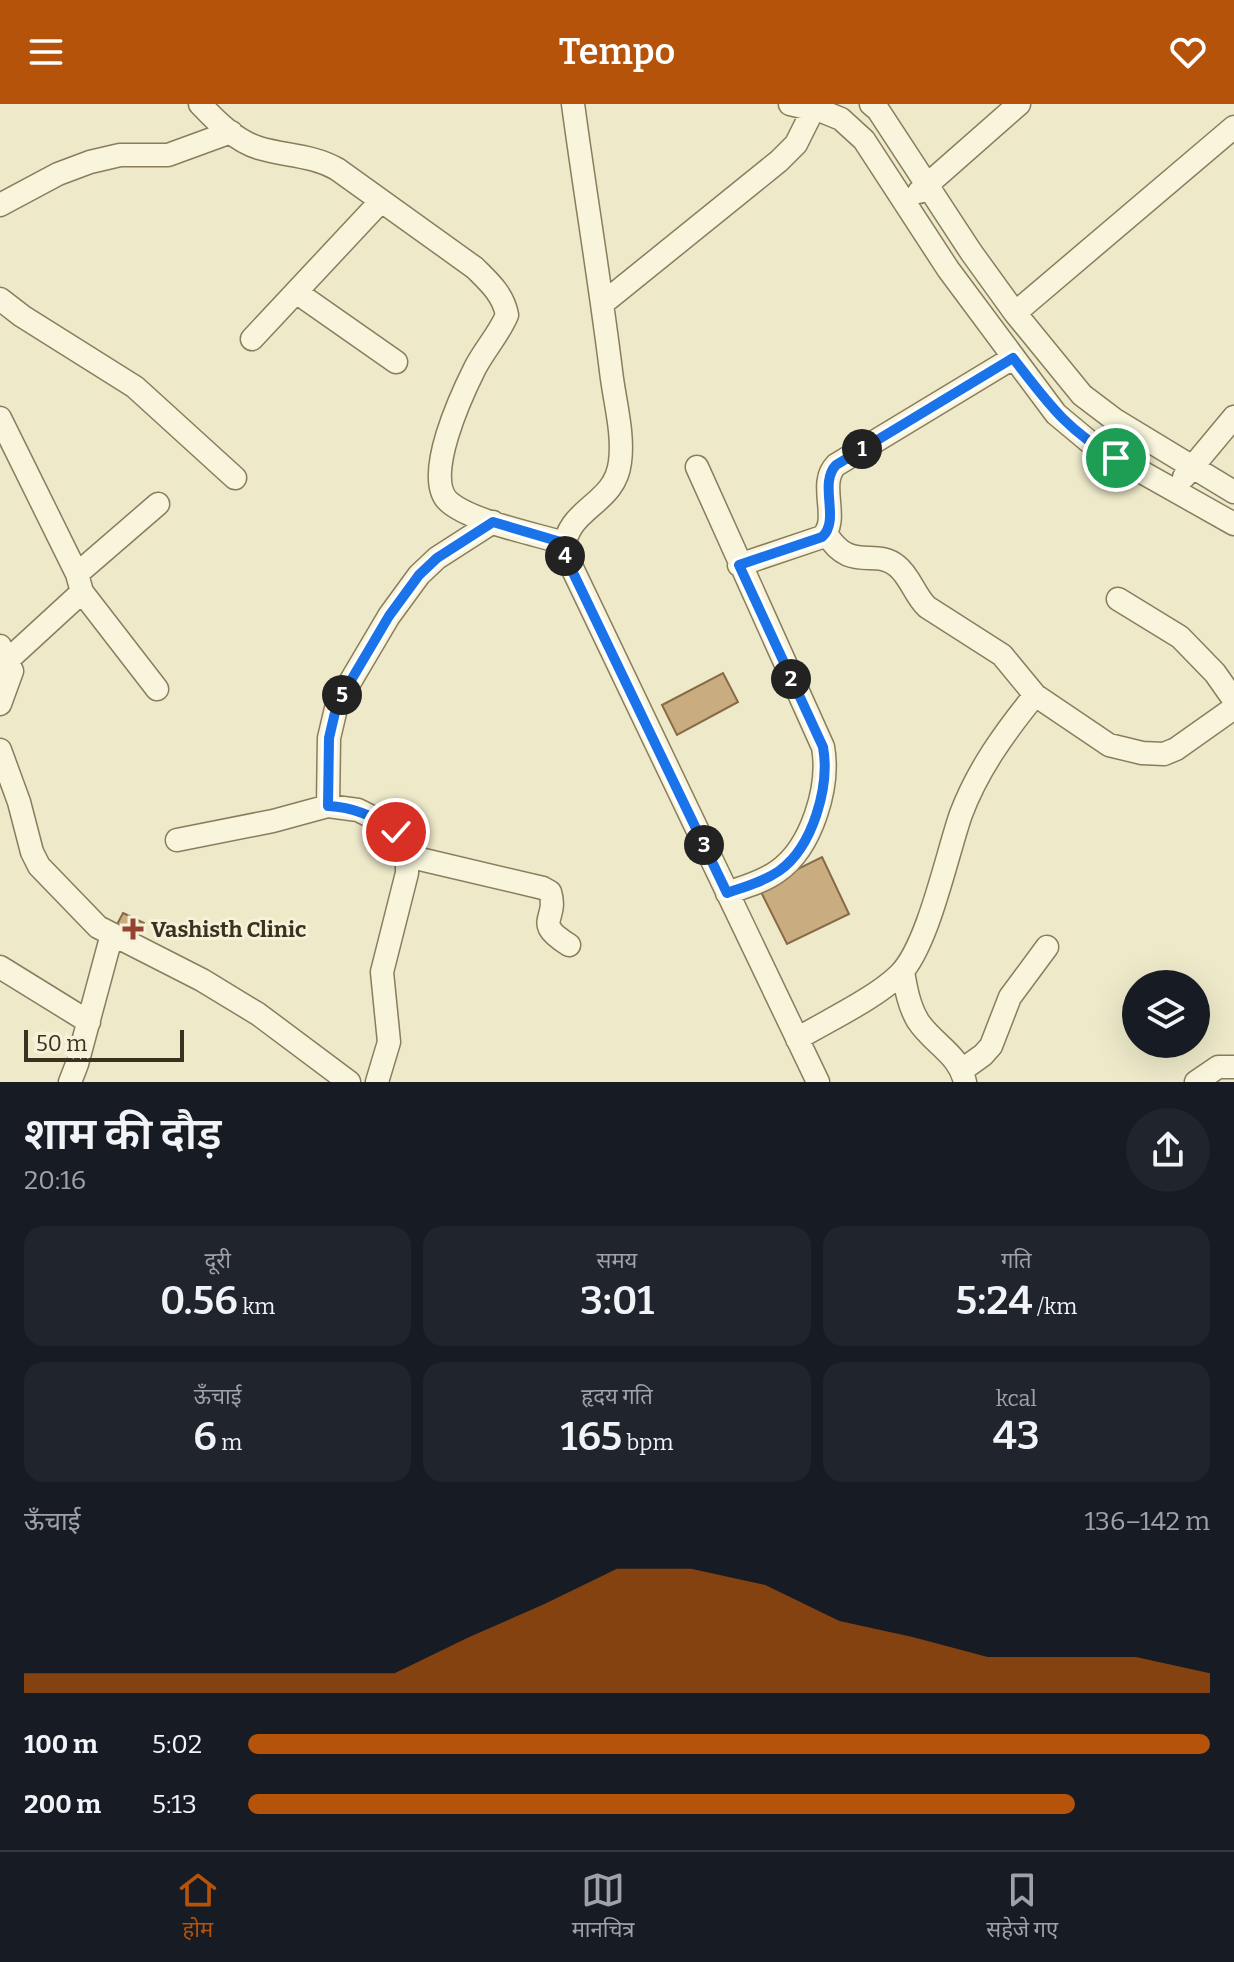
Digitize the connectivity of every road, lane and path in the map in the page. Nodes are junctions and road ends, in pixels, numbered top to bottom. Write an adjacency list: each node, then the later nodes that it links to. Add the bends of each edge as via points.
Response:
1 (573, 104): 15 (street)
2 (790, 104): 6 (street)
3 (871, 104): 9 (street)
4 (1019, 104): 9 (street)
5 (203, 105): 8 (street)
6 (815, 107): 11 (street, via 854,128); 15 (street, via 796,144 779,161)
7 (1234, 127): 16 (street)
8 (231, 132): 10 (street, via 258,148 322,161); 12 (street, via 168,155 120,155 90,162)
9 (927, 185): 11 (street); 16 (street)
10 (381, 201): 13 (street); 28 (street, via 475,268 505,302 507,315 474,370 439,468 440,486 450,503)
11 (905, 203): 18 (street)
12 (0, 205)
13 (296, 292): 17 (street); 19 (street)
14 (0, 299): 24 (street, via 135,387)
15 (602, 304): 31 (street, via 620,463 607,492 571,524)
16 (1015, 313): 23 (street, via 1099,410)
17 (252, 339)
18 (1013, 358): 25 (street, via 1077,434); 30 (street, via 836,465 827,478)
19 (396, 362)
20 (1234, 417): 23 (street)
21 (0, 418): 33 (street)
22 (697, 467): 32 (street)
23 (1192, 468): 25 (street); 26 (street)
24 (235, 478)
25 (1172, 491): 29 (street)
26 (1234, 492)
27 (158, 504): 33 (street)
28 (493, 522): 31 (street); 42 (street, via 419,575 337,704 329,738)
29 (1234, 524)
30 (826, 533): 32 (street); 37 (street, via 835,549 900,568 927,607 1002,655)
31 (564, 543): 45 (street, via 566,558)
32 (739, 565): 45 (street, via 823,747 826,766 817,810 791,860 778,872)
33 (79, 583): 35 (street); 36 (street)
34 (1118, 599): 38 (street, via 1180,637)
35 (4, 652): 39 (street, via 12,671)
36 (157, 689)
37 (1035, 695): 40 (street, via 1109,745 1154,754 1176,749); 50 (street, via 979,774)
38 (1234, 700)
39 (0, 704)
40 (1234, 708)
41 (0, 750): 46 (street, via 39,866 98,927)
42 (328, 806): 43 (street); 44 (street, via 358,810 382,822 396,832)
43 (177, 840)
44 (407, 856): 47 (street, via 543,888 553,901 549,930); 57 (street, via 382,972 389,1042)
45 (727, 893): 52 (street)
46 (112, 934): 51 (street); 56 (street, via 247,1007)
47 (569, 945)
48 (1047, 947): 54 (street, via 1010,997 991,1046)
49 (0, 967): 51 (street)
50 (903, 972): 52 (street); 54 (street, via 917,1019 956,1060)
51 (89, 1022): 55 (street)
52 (797, 1039): 58 (street)
53 (1234, 1067): 59 (street, via 1218,1067)
54 (964, 1076)
55 (70, 1082)
56 (349, 1082)
57 (377, 1082)
58 (818, 1082)
59 (1196, 1082)

